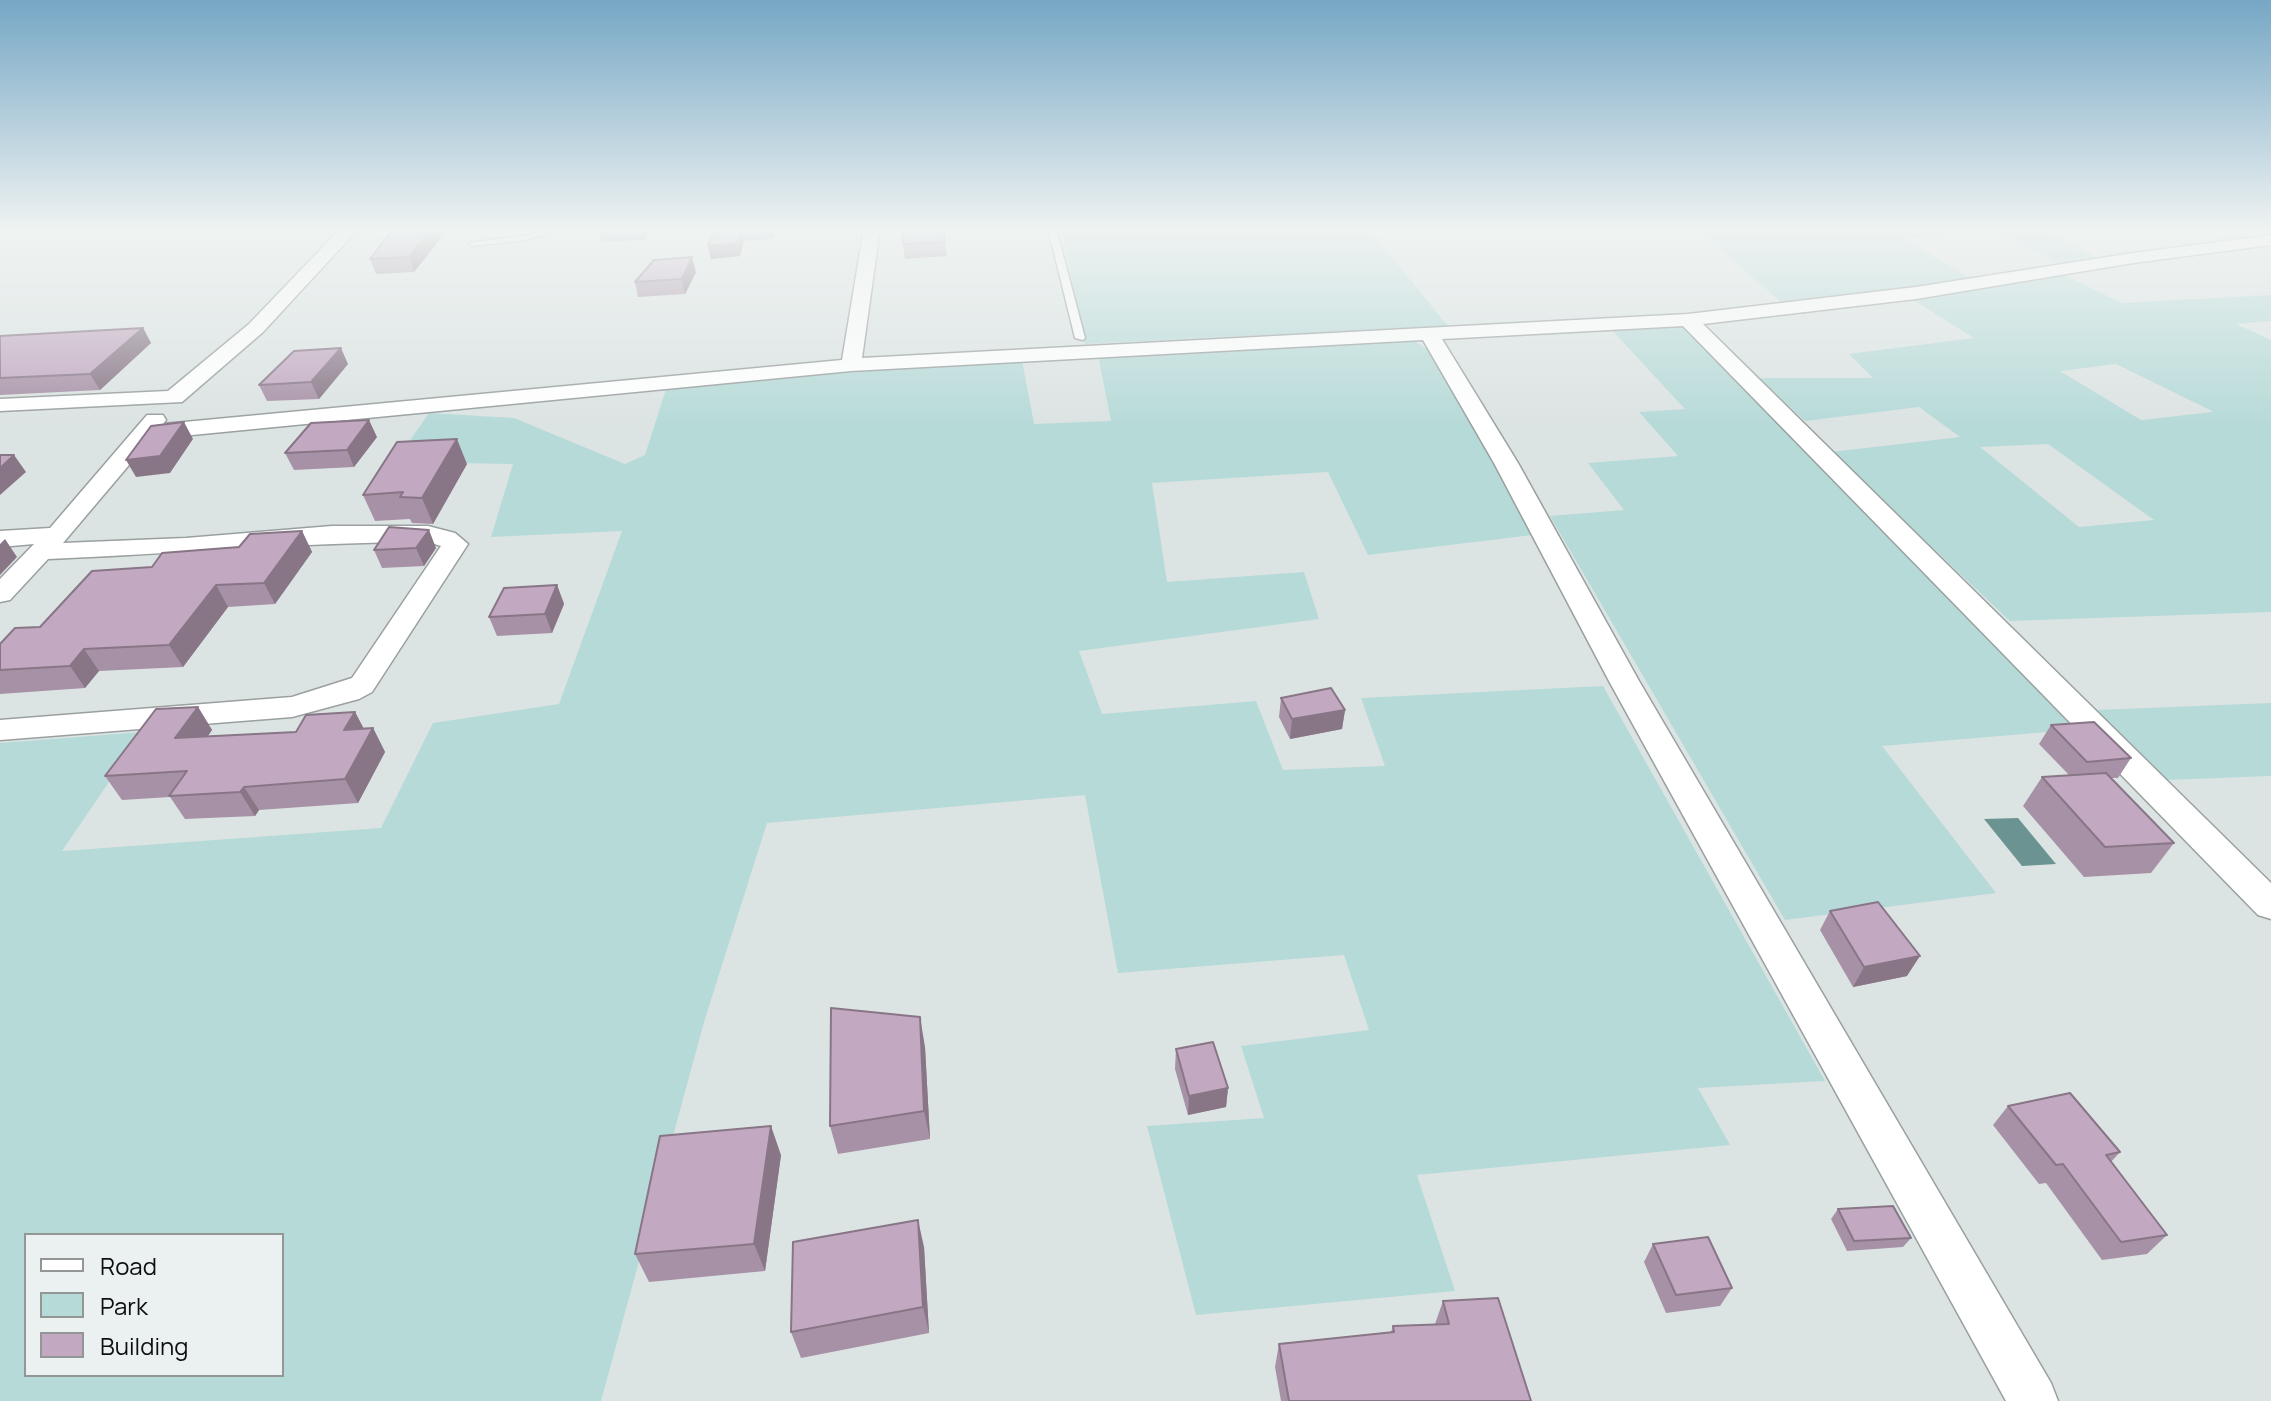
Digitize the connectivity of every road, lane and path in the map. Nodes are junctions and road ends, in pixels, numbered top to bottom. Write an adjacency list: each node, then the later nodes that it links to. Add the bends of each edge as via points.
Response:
1 (289, 293): 9 (street)
2 (862, 293): 8 (street)
3 (1069, 293): 7 (lane)
4 (1913, 293): 5 (street)
5 (1688, 320): 6 (street); 16 (street)
6 (1429, 334): 8 (street); 17 (street)
7 (1080, 338)
8 (851, 365): 11 (street)
9 (174, 397): 10 (street); 11 (street)
10 (0, 405)
11 (144, 433): 13 (street)
12 (0, 539): 13 (street)
13 (49, 544): 14 (street); 15 (street, via 186,546 332,534 428,534 455,544 362,685 348,692 292,707)
14 (0, 594)
15 (0, 730)
16 (2271, 905)
17 (2033, 1401)

